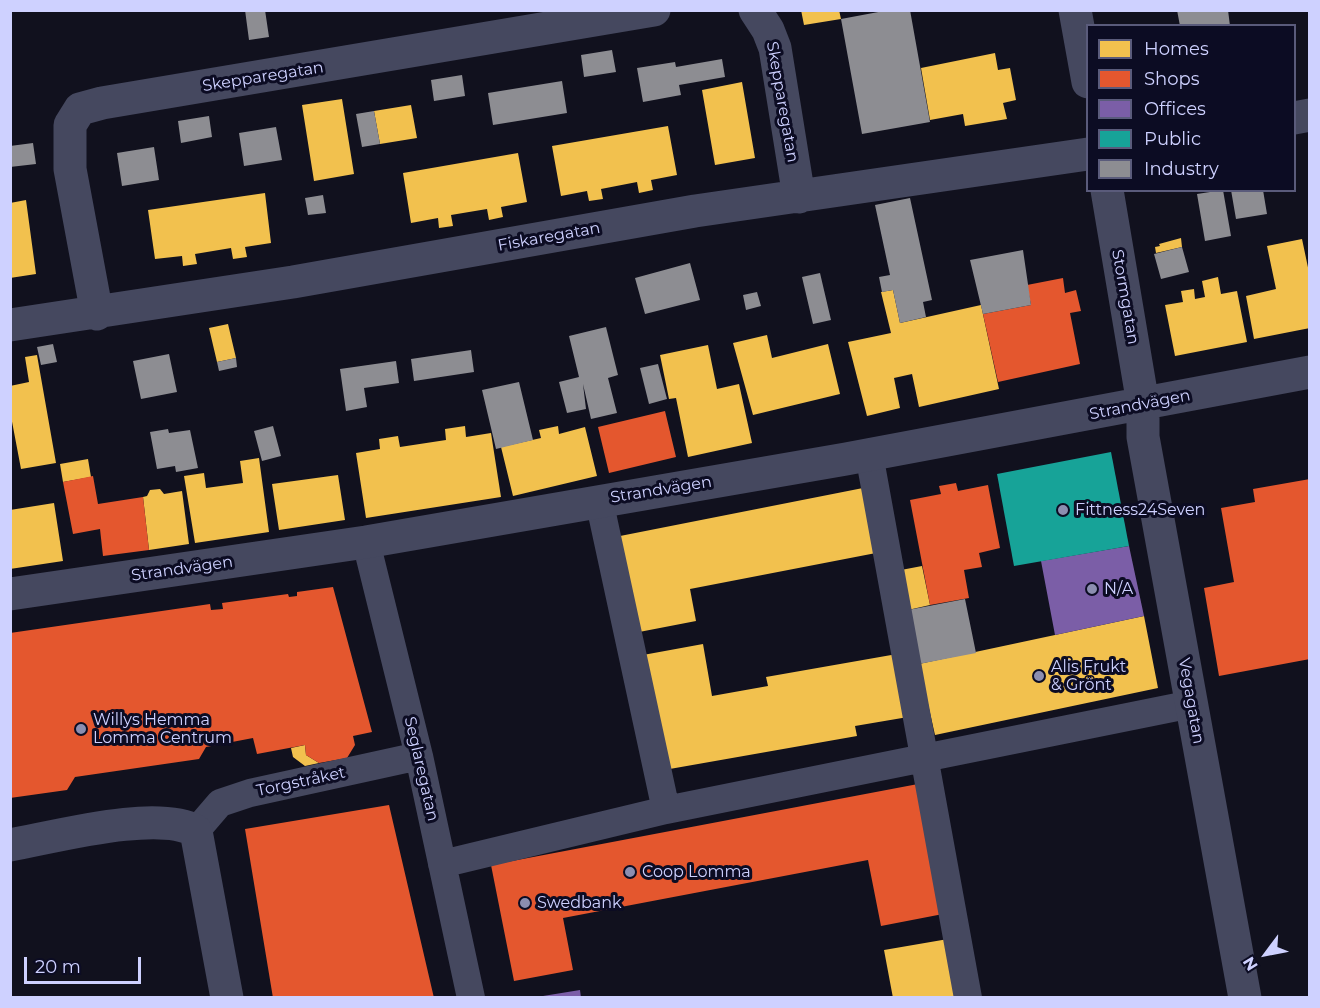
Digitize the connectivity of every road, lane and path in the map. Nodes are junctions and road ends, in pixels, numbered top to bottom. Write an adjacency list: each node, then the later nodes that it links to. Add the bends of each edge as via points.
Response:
1 (654, 10): 8 (street, Skepparegatan, via 80,109 70,125 70,170)
2 (755, 10): 7 (street, Skepparegatan, via 775,48)
3 (1075, 10): 4 (street)
4 (1086, 71)
5 (1086, 154): 7 (street, Fiskaregatan)
6 (1107, 192): 11 (street, Stormgatan)
7 (799, 197): 8 (street, Fiskaregatan, via 695,211)
8 (97, 314): 9 (street, Fiskaregatan)
9 (10, 325)
10 (1310, 372): 11 (street, Strandvägen)
11 (1143, 404): 12 (street, Strandvägen); 16 (street, Vegagatan, via 1143,437)
12 (869, 454): 13 (street, Strandvägen); 18 (street)
13 (599, 500): 14 (street, Strandvägen); 19 (street)
14 (366, 542): 15 (street, Strandvägen); 17 (street, Seglaregatan)
15 (10, 594)
16 (1192, 704): 18 (street); 26 (street, Vegagatan)
17 (419, 756): 20 (street, Torgstråket, via 220,803); 22 (street, Seglaregatan)
18 (924, 758): 19 (street); 25 (street)
19 (666, 810): 22 (street)
20 (196, 831): 21 (street, via 186,826 147,822); 23 (street)
21 (10, 845)
22 (442, 864): 24 (street, Seglaregatan)
23 (227, 998)
24 (471, 998)
25 (968, 998)
26 (1245, 998)

